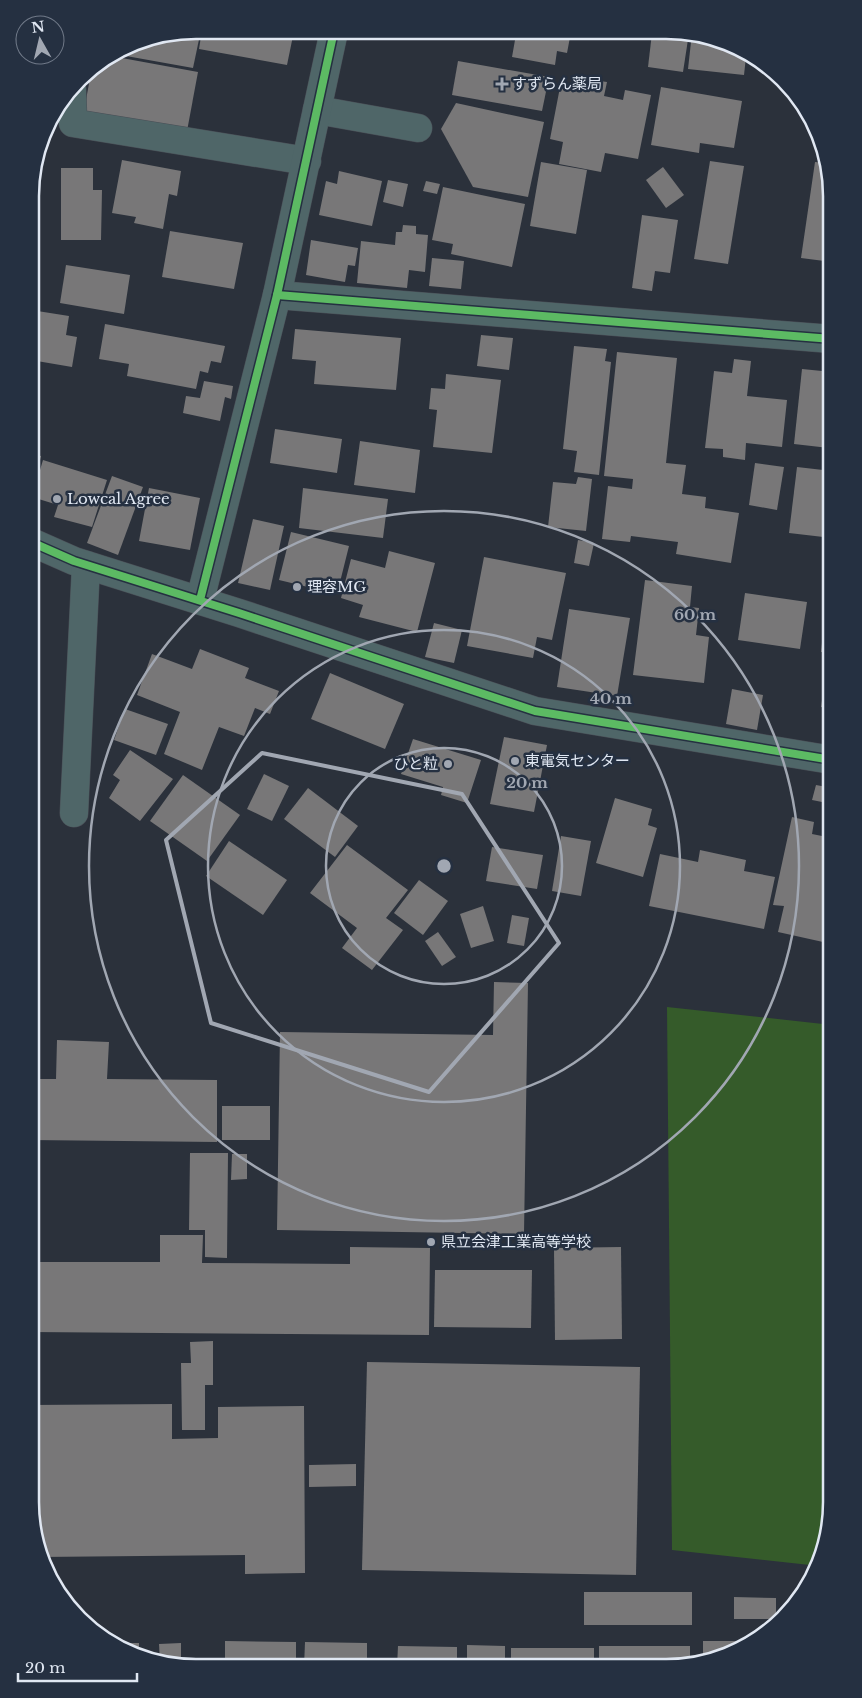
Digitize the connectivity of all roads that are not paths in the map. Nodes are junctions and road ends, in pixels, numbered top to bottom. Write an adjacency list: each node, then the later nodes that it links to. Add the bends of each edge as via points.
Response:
1 (332, 39): 3 (street)
2 (72, 99): 5 (street, via 73,123)
3 (318, 110): 4 (street); 5 (street)
4 (418, 128)
5 (307, 161): 6 (street)
6 (278, 295): 7 (street); 10 (street)
7 (823, 338)
8 (39, 545): 9 (street)
9 (86, 565): 10 (street); 12 (street)
10 (200, 600): 11 (street, via 536,711)
11 (823, 759)
12 (74, 814)

